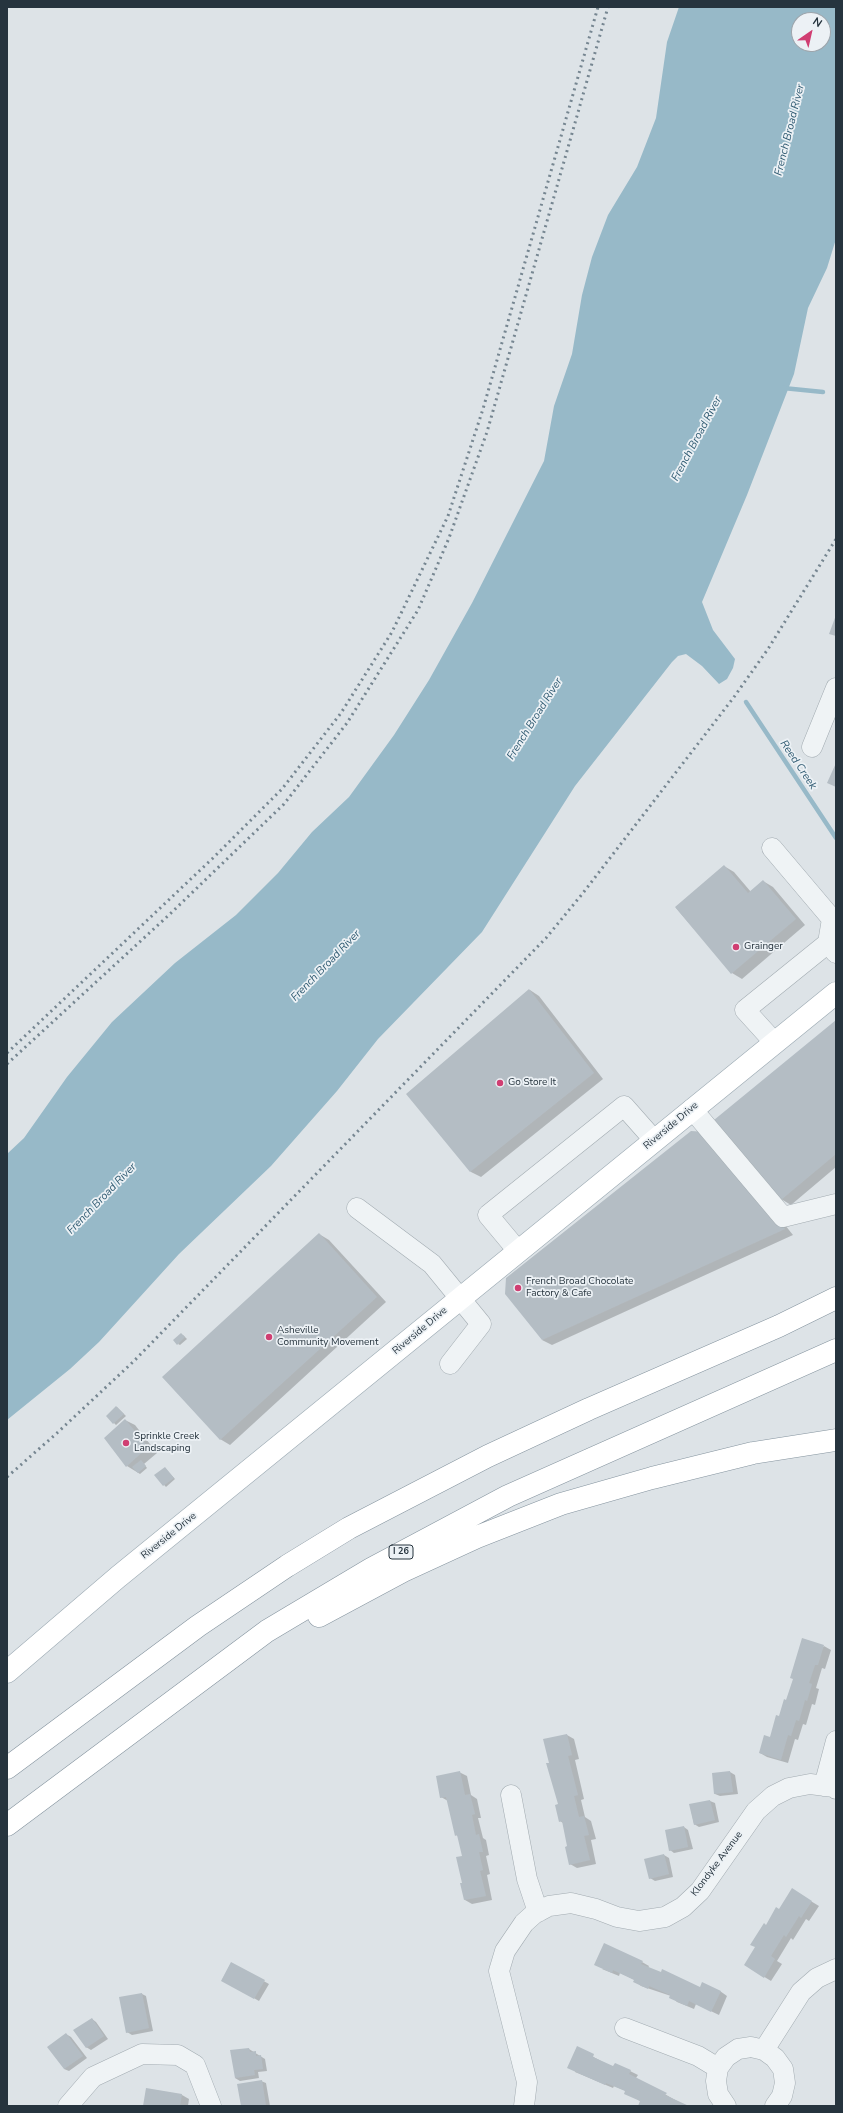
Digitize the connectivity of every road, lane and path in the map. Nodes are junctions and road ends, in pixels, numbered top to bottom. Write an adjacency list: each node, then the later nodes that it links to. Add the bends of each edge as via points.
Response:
1 (836, 688): 2 (street)
2 (812, 747)
3 (772, 848): 4 (street, via 832,919)
4 (832, 948): 6 (street, via 745,1010)
5 (836, 993): 6 (main road, Riverside Drive)
6 (774, 1042): 7 (main road, Riverside Drive)
7 (692, 1109): 8 (main road, Riverside Drive); 9 (street, via 783,1217)
8 (654, 1140): 11 (main road, Riverside Drive); 11 (street, via 624,1106 488,1215)
9 (836, 1204)
10 (357, 1208): 12 (street, via 432,1264)
11 (518, 1251): 12 (main road, Riverside Drive)
12 (460, 1297): 15 (street, via 481,1324); 17 (main road, Riverside Drive, via 118,1577)
13 (836, 1298): 20 (main road, via 488,1456 349,1528 198,1626)
14 (836, 1350): 18 (main road, I 26, via 508,1496 437,1532 267,1631)
15 (450, 1364)
16 (836, 1440): 18 (main road, via 753,1453 652,1478 561,1504 477,1537 403,1571 319,1616 187,1700)
17 (7, 1672)
18 (167, 1705): 23 (main road, I 26)
19 (836, 1740): 21 (street)
20 (7, 1768)
21 (830, 1788): 24 (street, Klondyke Avenue, via 810,1784 789,1788 773,1796 756,1811 700,1891 665,1917 639,1921 571,1903 549,1906)
22 (511, 1796): 24 (street, via 527,1879)
23 (7, 1825)
24 (538, 1912): 31 (street, Klondyke Avenue, via 517,1932 505,1951 499,1971 527,2082)
25 (836, 1969): 27 (street, via 818,1978 802,1992)
26 (625, 2028): 28 (street, via 698,2056)
27 (764, 2050): 28 (street, via 751,2047 738,2049 726,2057); 33 (street, via 775,2058 783,2069 784,2089)
28 (718, 2068): 32 (street, via 718,2094)
29 (68, 2106): 30 (street, via 93,2076 142,2054 178,2055 195,2065)
30 (210, 2106)
31 (524, 2106)
32 (726, 2106)
33 (775, 2106)

